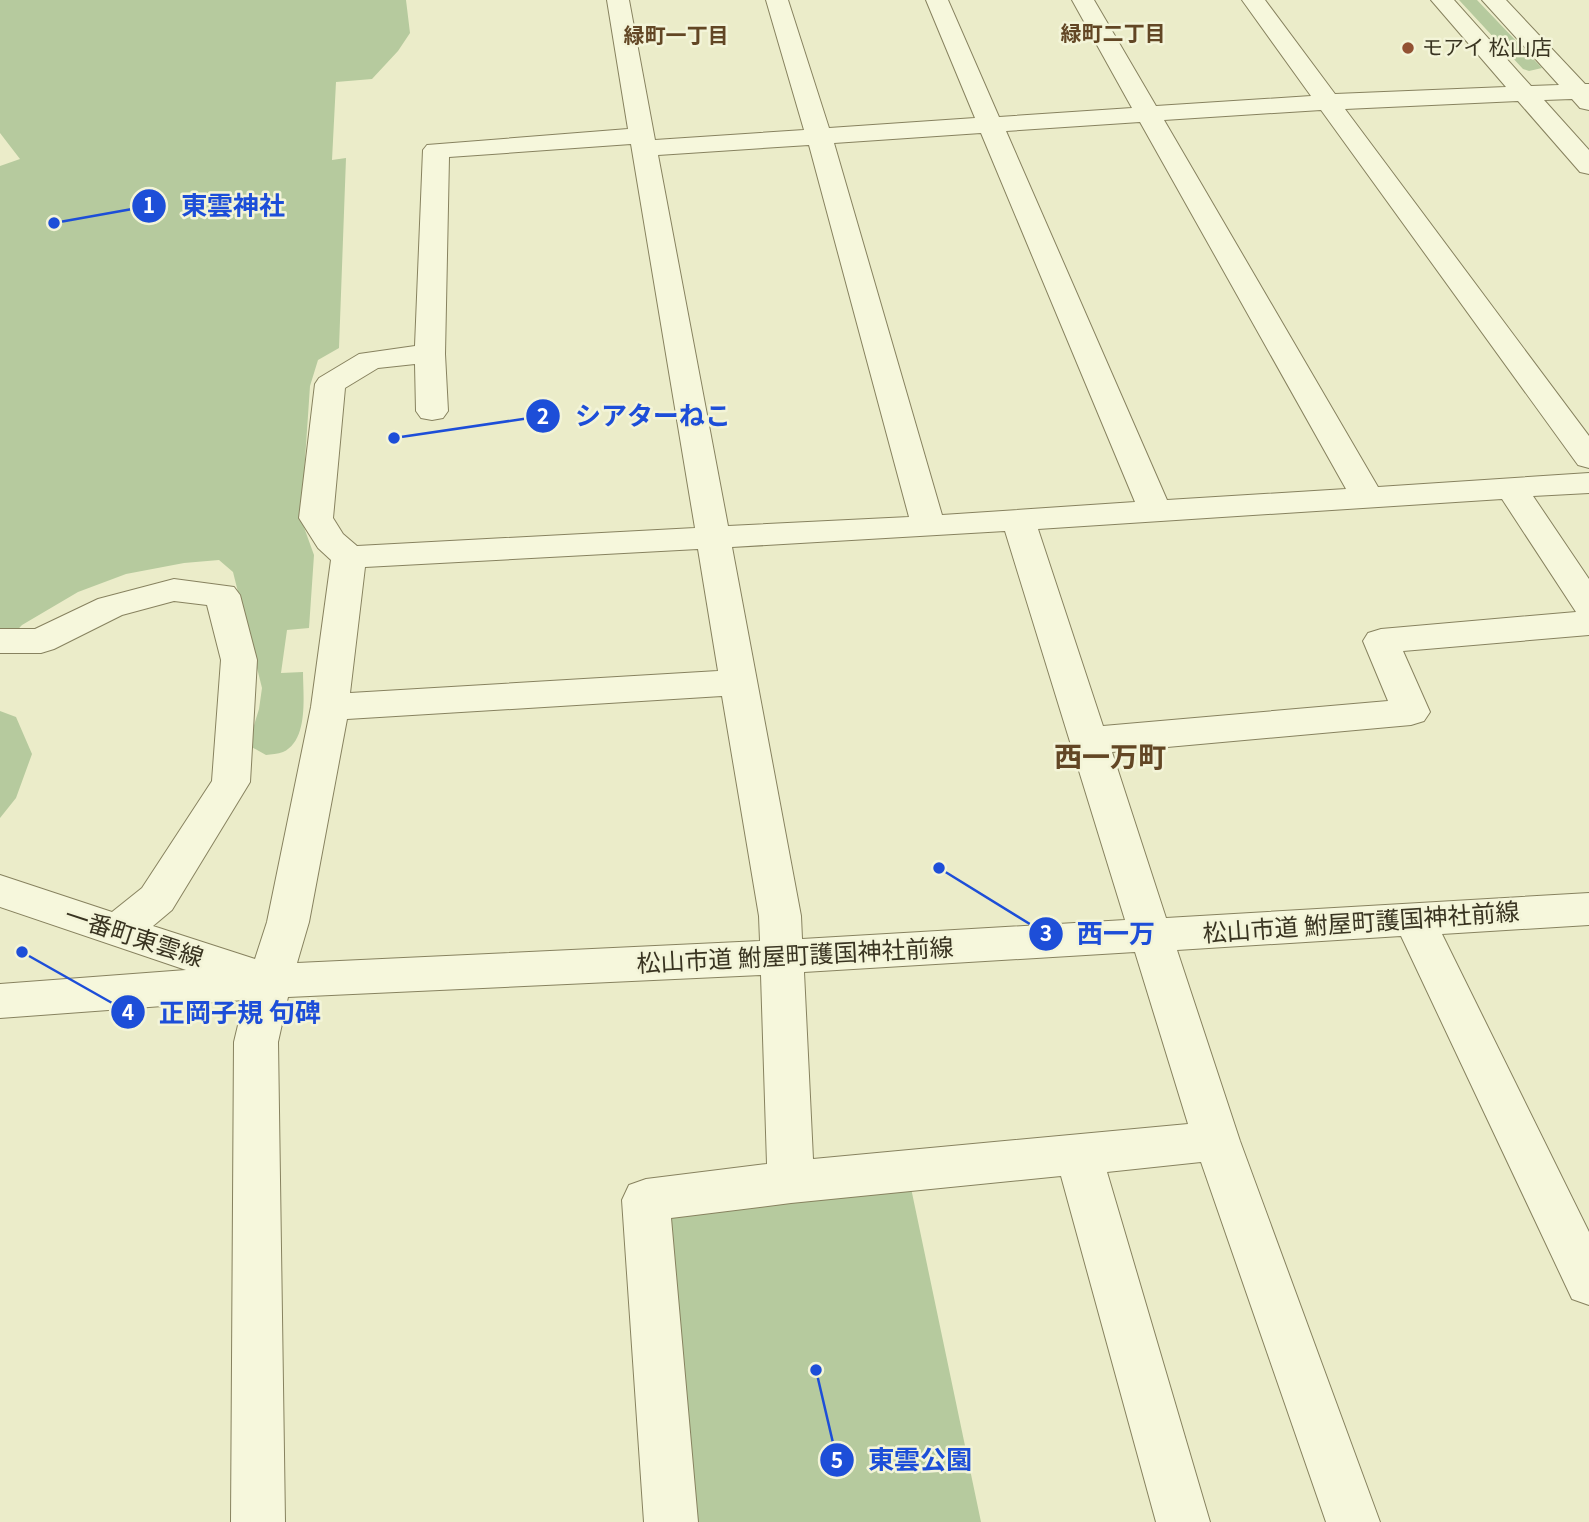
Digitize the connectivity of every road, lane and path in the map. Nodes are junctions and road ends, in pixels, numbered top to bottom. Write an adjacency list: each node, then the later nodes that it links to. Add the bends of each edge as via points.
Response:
1 (618, 0): 14 (street)
2 (777, 0): 13 (street)
3 (937, 0): 12 (street)
4 (1083, 0): 11 (street)
5 (1253, 0): 10 (street)
6 (1442, 0): 8 (street)
7 (1493, 0): 9 (street)
8 (1525, 93): 9 (street); 10 (street); 15 (street)
9 (1586, 95)
10 (1328, 102): 11 (street); 18 (street)
11 (1147, 113): 12 (street); 21 (street)
12 (991, 124): 13 (street); 22 (street)
13 (819, 135): 14 (street); 24 (street)
14 (643, 142): 16 (street, via 436,150); 25 (street)
15 (1589, 166)
16 (430, 354): 17 (street); 26 (street, via 370,360 330,384 316,518 330,541)
17 (432, 411)
18 (1589, 458)
19 (1589, 483): 20 (street)
20 (1511, 488): 21 (street); 27 (street)
21 (1367, 498): 22 (street)
22 (1155, 511): 23 (street)
23 (1018, 520): 24 (street); 32 (street)
24 (928, 526): 25 (street)
25 (712, 537): 26 (street); 30 (street)
26 (349, 557): 31 (street)
27 (1589, 605)
28 (1589, 623): 32 (street, via 1381,641 1411,712)
29 (0, 641): 36 (street, via 41,641 110,607 174,590 222,595 239,660 231,782 157,899)
30 (740, 682): 31 (street); 38 (street, via 780,916)
31 (330, 707): 39 (street, via 288,922)
32 (1088, 741): 37 (street)
33 (0, 891): 36 (street, 一番町東雲線)
34 (1589, 908): 35 (street, 松山市道 鮒屋町護国神社前線)
35 (1414, 920): 37 (street, 松山市道 鮒屋町護国神社前線); 44 (street)
36 (116, 932): 39 (street, 一番町東雲線)
37 (1152, 936): 38 (street, 松山市道 鮒屋町護国神社前線); 41 (street)
38 (780, 957): 39 (street, 松山市道 鮒屋町護国神社前線); 43 (street)
39 (270, 981): 40 (street, 松山市道 鮒屋町護国神社前線); 45 (street, via 256,1042)
40 (0, 1001)
41 (1217, 1141): 42 (street); 48 (street)
42 (1078, 1154): 43 (street); 47 (street)
43 (792, 1182): 46 (street, via 646,1200)
44 (1589, 1283)
45 (258, 1522)
46 (671, 1522)
47 (1183, 1522)
48 (1353, 1522)

